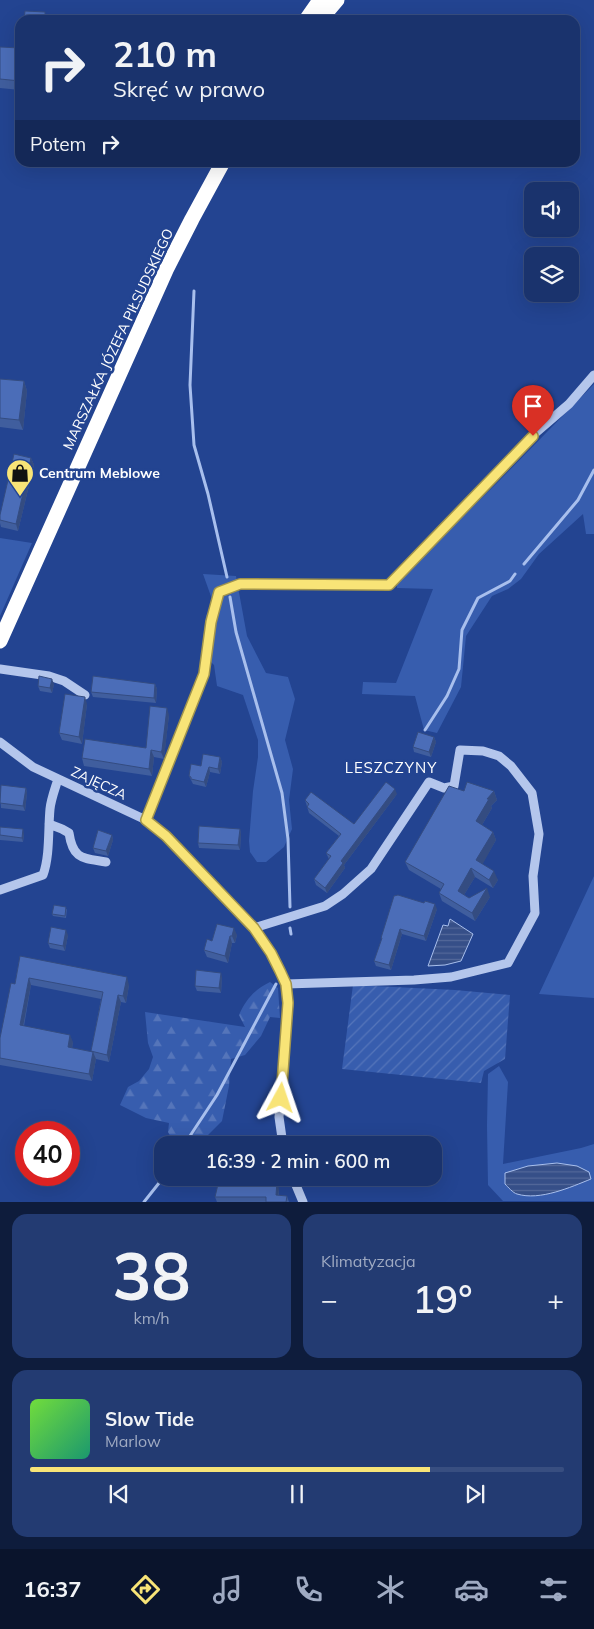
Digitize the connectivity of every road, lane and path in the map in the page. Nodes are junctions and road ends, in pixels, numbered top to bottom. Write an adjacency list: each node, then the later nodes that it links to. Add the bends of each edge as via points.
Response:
1 (320, 0): 3 (highway)
2 (337, 0): 4 (highway)
3 (310, 15)
4 (324, 15)
5 (220, 167): 7 (highway, MARSZAŁKA JÓZEFA PIŁSUDSKIEGO, via 167,268)
6 (594, 375): 12 (street, via 389,585 240,584 219,592 204,674)
7 (0, 642)
8 (0, 668): 9 (street, via 49,676 64,681)
9 (85, 695)
10 (0, 742): 11 (street, ZAJĘCZA, via 33,767)
11 (58, 779): 12 (street, ZAJĘCZA); 13 (street)
12 (146, 820): 16 (street, ZAJĘCZA, via 172,842)
13 (49, 824): 14 (street, via 69,833 78,856); 15 (street, via 48,860 43,875)
14 (106, 862)
15 (0, 890)
16 (254, 928): 17 (street, ZAJĘCZA); 17 (street, via 325,906 372,869 429,782 444,788 454,786 460,750 483,751 499,756 532,793 539,834 534,876 535,914 508,963 442,978)
17 (286, 984): 18 (street, ZAJĘCZA, via 288,1003 279,1117)
18 (282, 1136)
19 (296, 1186): 20 (street)
20 (303, 1202)

